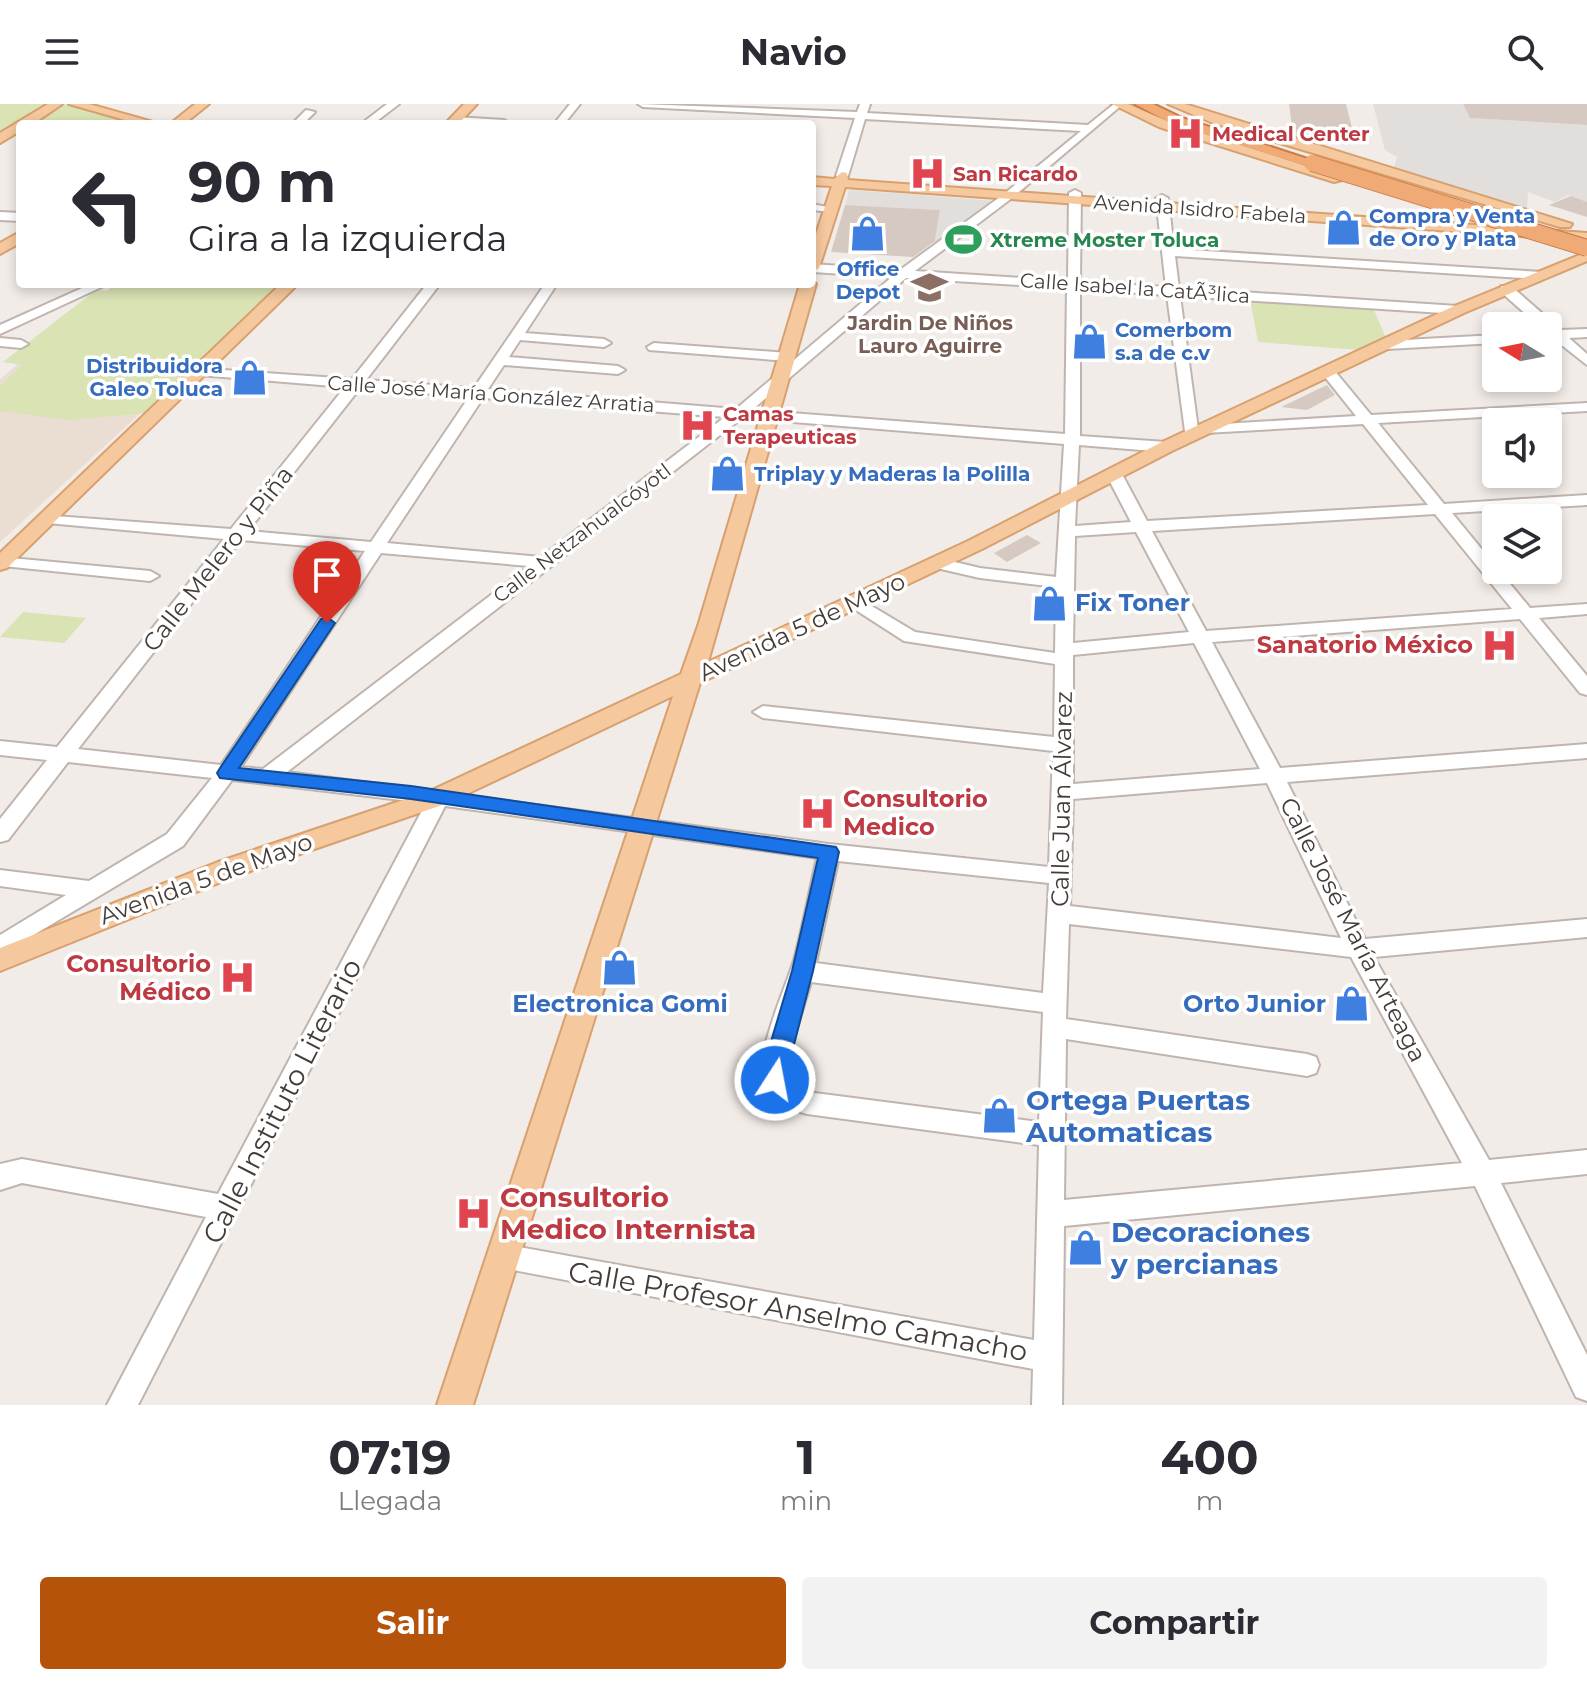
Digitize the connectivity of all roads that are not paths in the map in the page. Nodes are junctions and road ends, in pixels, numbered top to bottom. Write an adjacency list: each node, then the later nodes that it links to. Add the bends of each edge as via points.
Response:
1 (56, 104): 18 (main road)
2 (75, 104): 19 (main road)
3 (203, 104): 20 (main road)
4 (394, 104): 22 (street)
5 (471, 104): 23 (main road)
6 (575, 104): 24 (street)
7 (643, 104): 14 (street)
8 (1118, 104): 25 (street, Calle Netzahualcóyotl); 37 (main road, via 1163,124)
9 (1130, 104): 17 (highway, via 1153,116)
10 (1142, 104): 17 (highway)
11 (1159, 104): 26 (highway)
12 (1174, 104): 17 (main road)
13 (767, 107): 14 (street); 15 (street)
14 (666, 108)
15 (863, 110): 25 (street); 29 (street)
16 (310, 112): 21 (street)
17 (1183, 116): 26 (highway); 27 (highway); 32 (main road)
18 (30, 120)
19 (138, 120)
20 (181, 120)
21 (301, 120)
22 (372, 120)
23 (455, 120)
24 (562, 120)
25 (1089, 128): 31 (street, Calle Netzahualcóyotl)
26 (1248, 135): 27 (highway)
27 (1317, 160): 41 (highway); 42 (highway, bridge)
28 (816, 175): 29 (main road, Avenida Isidro Fabela)
29 (841, 180): 30 (main road, Avenida Isidro Fabela); 31 (main road, Avenida Isidro Fabela); 36 (main road)
30 (816, 181)
31 (1012, 192): 33 (main road, Avenida Isidro Fabela); 47 (street, Calle Netzahualcóyotl)
32 (1469, 195): 37 (main road, via 1475,201 1471,207); 40 (main road)
33 (1075, 197): 34 (main road, Avenida Isidro Fabela); 49 (street, Calle Juan Álvarez)
34 (1162, 202): 37 (main road, Avenida Isidro Fabela); 39 (main road, Avenida Isidro Fabela); 43 (street)
35 (816, 207): 36 (street)
36 (831, 209): 44 (main road)
37 (1427, 210): 38 (main road, Avenida Isidro Fabela); 38 (main road)
38 (1472, 220): 39 (main road); 40 (main road, Avenida Isidro Fabela)
39 (1498, 228): 41 (main road, Avenida Isidro Fabela); 45 (main road)
40 (1582, 228)
41 (1587, 238)
42 (1587, 248)
43 (1170, 252): 48 (street); 56 (street)
44 (816, 256)
45 (1587, 256): 48 (main road, Avenida 5 de Mayo)
46 (816, 268): 47 (street, Calle Isabel la CatÃ³lica)
47 (903, 274): 49 (street, Calle Isabel la CatÃ³lica); 76 (street, Calle Netzahualcóyotl)
48 (1538, 275): 55 (main road, Avenida 5 de Mayo)
49 (1073, 283): 56 (street, Calle Isabel la CatÃ³lica); 84 (street, Calle Juan Álvarez)
50 (93, 288): 59 (street)
51 (286, 288): 74 (main road)
52 (431, 288): 77 (street, Calle Melero y Piña)
53 (548, 288): 62 (street)
54 (807, 288): 70 (main road)
55 (1506, 289): 57 (main road, Avenida 5 de Mayo); 58 (street)
56 (1174, 291): 57 (street, Calle Isabel la CatÃ³lica); 83 (street)
57 (1458, 310): 68 (main road, Avenida 5 de Mayo)
58 (1530, 312)
59 (0, 330)
60 (1562, 332): 61 (street)
61 (1587, 333)
62 (517, 336): 66 (street); 71 (street)
63 (1482, 340): 68 (street)
64 (1562, 341): 72 (street)
65 (0, 342): 67 (street)
66 (604, 343)
67 (21, 344)
68 (1387, 345): 75 (main road, Avenida 5 de Mayo)
69 (654, 347): 70 (street)
70 (788, 357): 76 (main road)
71 (501, 361): 73 (street); 78 (street)
72 (1587, 361)
73 (618, 370)
74 (199, 371): 77 (street, Calle José María González Arratia); 90 (main road)
75 (1328, 372): 82 (street); 83 (main road, Avenida 5 de Mayo)
76 (782, 376): 80 (street, Calle Netzahualcóyotl); 81 (main road)
77 (357, 384): 78 (street, Calle José María González Arratia); 93 (street, Calle Melero y Piña)
78 (480, 393): 80 (street, Calle José María González Arratia); 94 (street)
79 (1587, 407): 82 (street)
80 (741, 412): 81 (street, Calle José María González Arratia); 96 (street, Calle Netzahualcóyotl)
81 (769, 415): 84 (street, Calle José María González Arratia); 105 (main road)
82 (1370, 420): 83 (street); 89 (street)
83 (1198, 433): 85 (main road, Avenida 5 de Mayo)
84 (1072, 440): 85 (street, Calle José María González Arratia); 87 (street, Calle Juan Álvarez)
85 (1166, 447): 86 (main road, Avenida 5 de Mayo)
86 (1115, 476): 87 (main road, Avenida 5 de Mayo); 91 (street, Calle José María Arteaga)
87 (1067, 498): 92 (street, Calle Juan Álvarez); 97 (main road, Avenida 5 de Mayo)
88 (1587, 500): 89 (street)
89 (1440, 508): 91 (street); 102 (street)
90 (47, 518): 93 (street); 95 (main road)
91 (1141, 526): 92 (street); 103 (street, Calle José María Arteaga)
92 (1067, 531): 99 (street, Calle Juan Álvarez)
93 (238, 535): 94 (street); 111 (street, Calle Melero y Piña)
94 (377, 547): 96 (street); 112 (street)
95 (2, 562): 98 (street)
96 (542, 562): 114 (street, Calle Netzahualcóyotl)
97 (938, 563): 99 (street); 100 (main road, Avenida 5 de Mayo)
98 (150, 576)
99 (1066, 583): 104 (street, Calle Juan Álvarez)
100 (854, 603): 104 (street, via 910,637); 105 (main road, Avenida 5 de Mayo)
101 (1587, 609): 102 (street)
102 (1526, 614): 103 (street); 106 (street)
103 (1198, 637): 104 (street); 113 (street, Calle José María Arteaga)
104 (1065, 655): 108 (street, Calle Juan Álvarez)
105 (692, 678): 116 (main road, Avenida 5 de Mayo); 117 (main road)
106 (1587, 689)
107 (763, 712): 108 (street)
108 (1064, 745): 115 (street, Calle Juan Álvarez)
109 (0, 748): 111 (street)
110 (1587, 751): 113 (street)
111 (63, 755): 112 (street); 118 (street, Calle Melero y Piña)
112 (226, 773): 114 (street); 122 (street, via 183,833)
113 (1273, 774): 115 (street); 127 (street, Calle José María Arteaga)
114 (266, 777): 116 (street)
115 (1063, 792): 120 (street, Calle Juan Álvarez)
116 (439, 797): 117 (street); 125 (main road, Avenida 5 de Mayo); 136 (street, Calle Instituto Literario)
117 (641, 827): 119 (street); 138 (main road)
118 (0, 834)
119 (829, 852): 120 (street); 129 (street)
120 (1059, 876): 123 (street, Calle Juan Álvarez)
121 (0, 878): 122 (street)
122 (92, 890): 125 (street)
123 (1059, 914): 127 (street); 130 (street, Calle Juan Álvarez)
124 (1587, 928): 127 (street)
125 (45, 929): 126 (street); 128 (main road, Avenida 5 de Mayo)
126 (0, 946)
127 (1358, 949): 134 (street, Calle José María Arteaga)
128 (0, 960)
129 (803, 971): 130 (street); 132 (street, via 776,1062 775,1080 790,1098)
130 (1054, 1015): 131 (street); 132 (street, Calle Juan Álvarez)
131 (1307, 1065)
132 (1052, 1135): 137 (street, Calle Juan Álvarez)
133 (1587, 1162): 134 (street)
134 (1482, 1173): 137 (street); 140 (street, Calle José María Arteaga)
135 (0, 1178): 136 (street, via 22,1171)
136 (227, 1208): 141 (street, Calle Instituto Literario)
137 (1050, 1214): 139 (street, Calle Juan Álvarez)
138 (502, 1257): 139 (street, Calle Profesor Anselmo Camacho); 142 (main road)
139 (1047, 1357): 143 (street, Calle Juan Álvarez)
140 (1587, 1386)
141 (122, 1405)
142 (455, 1405)
143 (1047, 1405)

